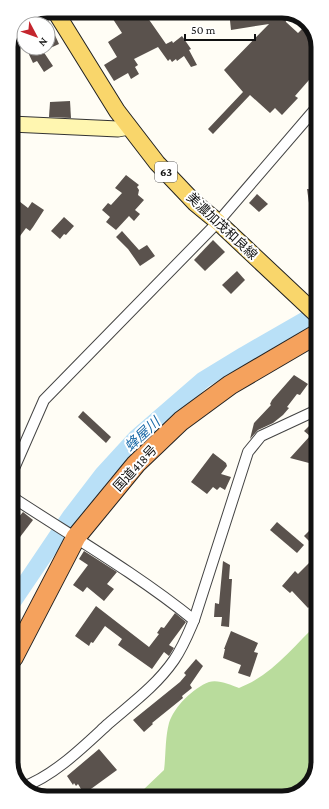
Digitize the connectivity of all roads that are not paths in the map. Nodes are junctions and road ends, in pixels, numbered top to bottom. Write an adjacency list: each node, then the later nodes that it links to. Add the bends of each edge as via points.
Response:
1 (58, 18): 4 (main road, 美濃加茂和良線 / 63)
2 (311, 114): 5 (street)
3 (18, 124): 4 (street, via 118,129)
4 (129, 127): 5 (main road, 美濃加茂和良線 / 63, via 157,164 195,203)
5 (218, 222): 6 (main road, 美濃加茂和良線 / 63); 9 (street, via 44,400)
6 (311, 310)
7 (311, 338): 11 (highway, 国道418号, via 230,385 181,421 136,464)
8 (311, 413): 12 (street, via 260,436 248,452)
9 (18, 459)
10 (18, 501): 11 (street)
11 (76, 537): 12 (street); 13 (highway, 国道418号)
12 (194, 620): 14 (street, via 186,641 154,685 78,751 43,778)
13 (18, 648)
14 (29, 784)

